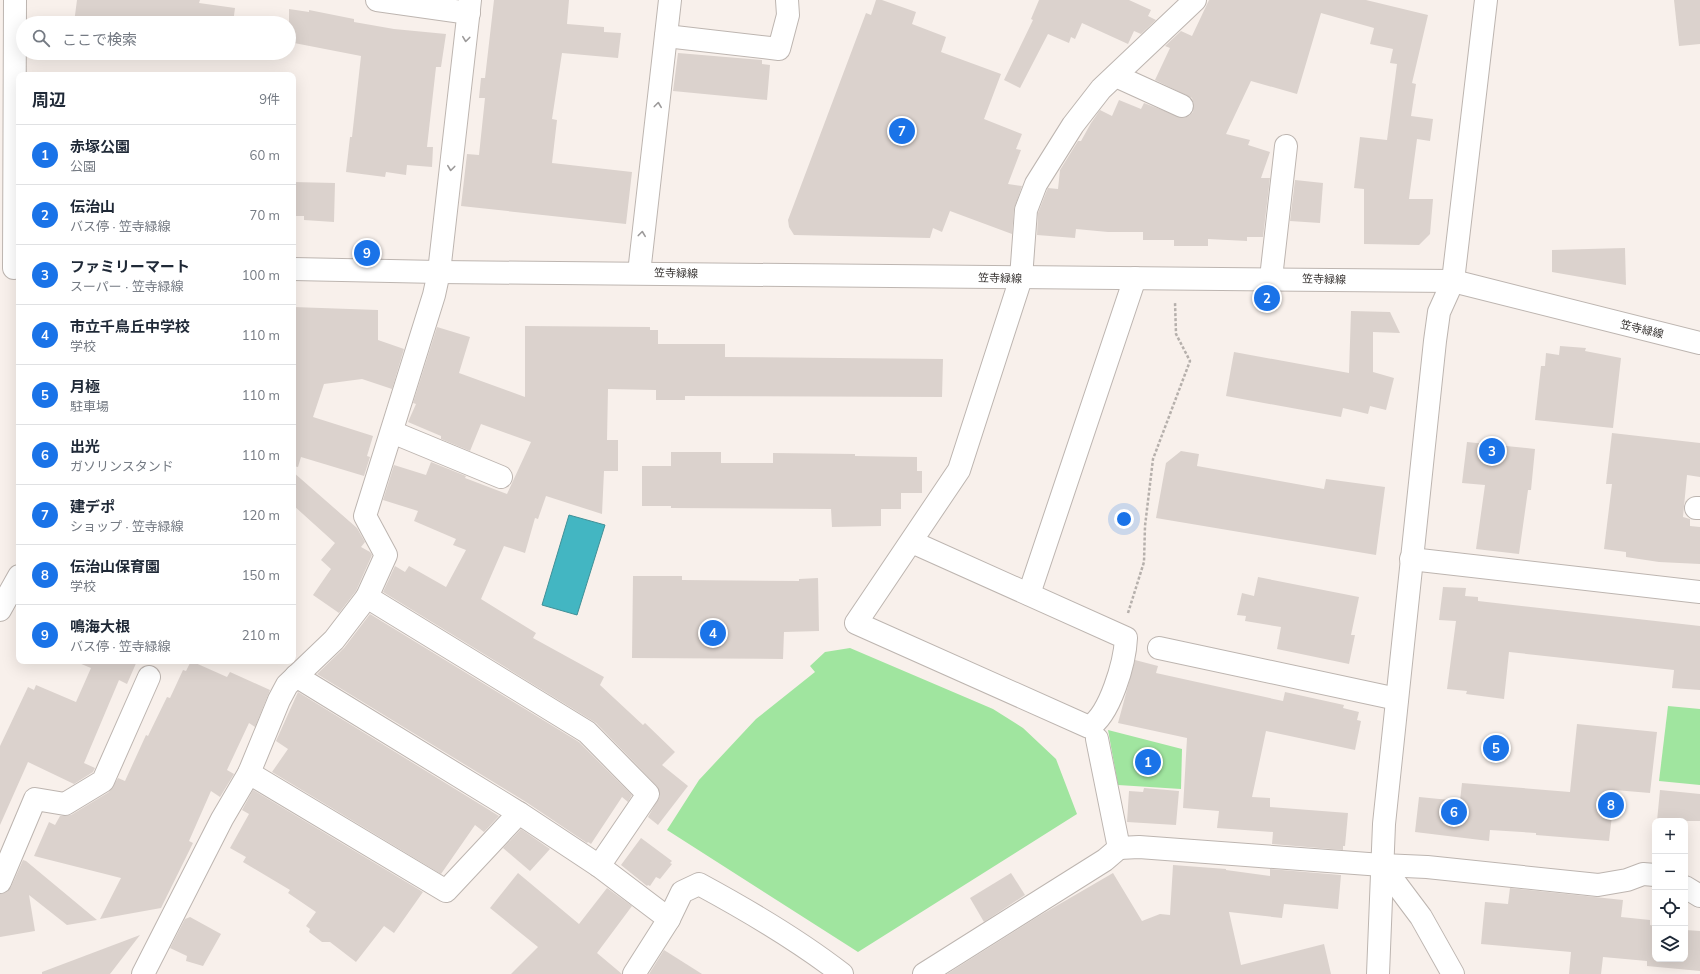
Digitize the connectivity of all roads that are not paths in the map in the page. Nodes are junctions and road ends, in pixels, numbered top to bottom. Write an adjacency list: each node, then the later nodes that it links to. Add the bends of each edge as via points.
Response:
1 (15, 0): 12 (street)
2 (377, 0): 7 (street)
3 (670, 0): 8 (street)
4 (787, 0): 8 (street, via 788,16 779,49)
5 (1195, 0): 9 (street)
6 (1486, 0): 19 (street)
7 (469, 7): 14 (street, one-way to 14)
8 (666, 36): 15 (street, one-way to 8)
9 (1116, 76): 10 (street); 16 (street, via 1073,124 1036,184 1026,210)
10 (1182, 106)
11 (1286, 146): 18 (street)
12 (11, 268)
13 (296, 269): 14 (street, 笠寺緑線)
14 (438, 272): 15 (street, 笠寺緑線); 21 (street, via 434,296)
15 (639, 273): 16 (street, 笠寺緑線)
16 (1021, 278): 17 (street, 笠寺緑線); 23 (street, via 959,470)
17 (1135, 278): 18 (street, 笠寺緑線); 27 (street)
18 (1271, 278): 19 (street, 笠寺緑線)
19 (1453, 281): 20 (street, 笠寺緑線); 24 (street, via 1439,312)
20 (1700, 343)
21 (392, 432): 22 (street); 28 (street, via 365,516 386,555)
22 (501, 477)
23 (912, 542): 27 (street); 27 (street, via 856,623 1089,727 1096,723 1116,686 1126,651 1126,638)
24 (1411, 559): 26 (street); 33 (street)
25 (16, 581): 29 (street)
26 (1700, 592)
27 (1030, 594)
28 (366, 597): 31 (street, via 334,640); 39 (street, via 587,732 648,794)
29 (0, 610)
30 (1159, 648): 33 (street)
31 (296, 676): 35 (street, via 287,685 279,700); 36 (street)
32 (149, 677): 41 (street, via 103,781 65,804 35,799)
33 (1397, 699): 38 (street)
34 (1097, 739): 37 (street)
35 (249, 773): 36 (street, via 446,891); 45 (street)
36 (519, 814): 39 (street)
37 (1119, 848): 38 (street, via 1139,847); 48 (street, via 1105,860)
38 (1382, 865): 40 (street, via 1427,867 1598,885); 49 (street); 50 (street, via 1421,916)
39 (599, 866): 44 (street)
40 (1652, 874)
41 (0, 882)
42 (1688, 889): 43 (street)
43 (1700, 896)
44 (669, 919): 46 (street); 47 (street, via 682,892 699,884 765,920 810,949)
45 (143, 974)
46 (634, 974)
47 (842, 974)
48 (924, 974)
49 (1378, 974)
50 (1454, 974)

